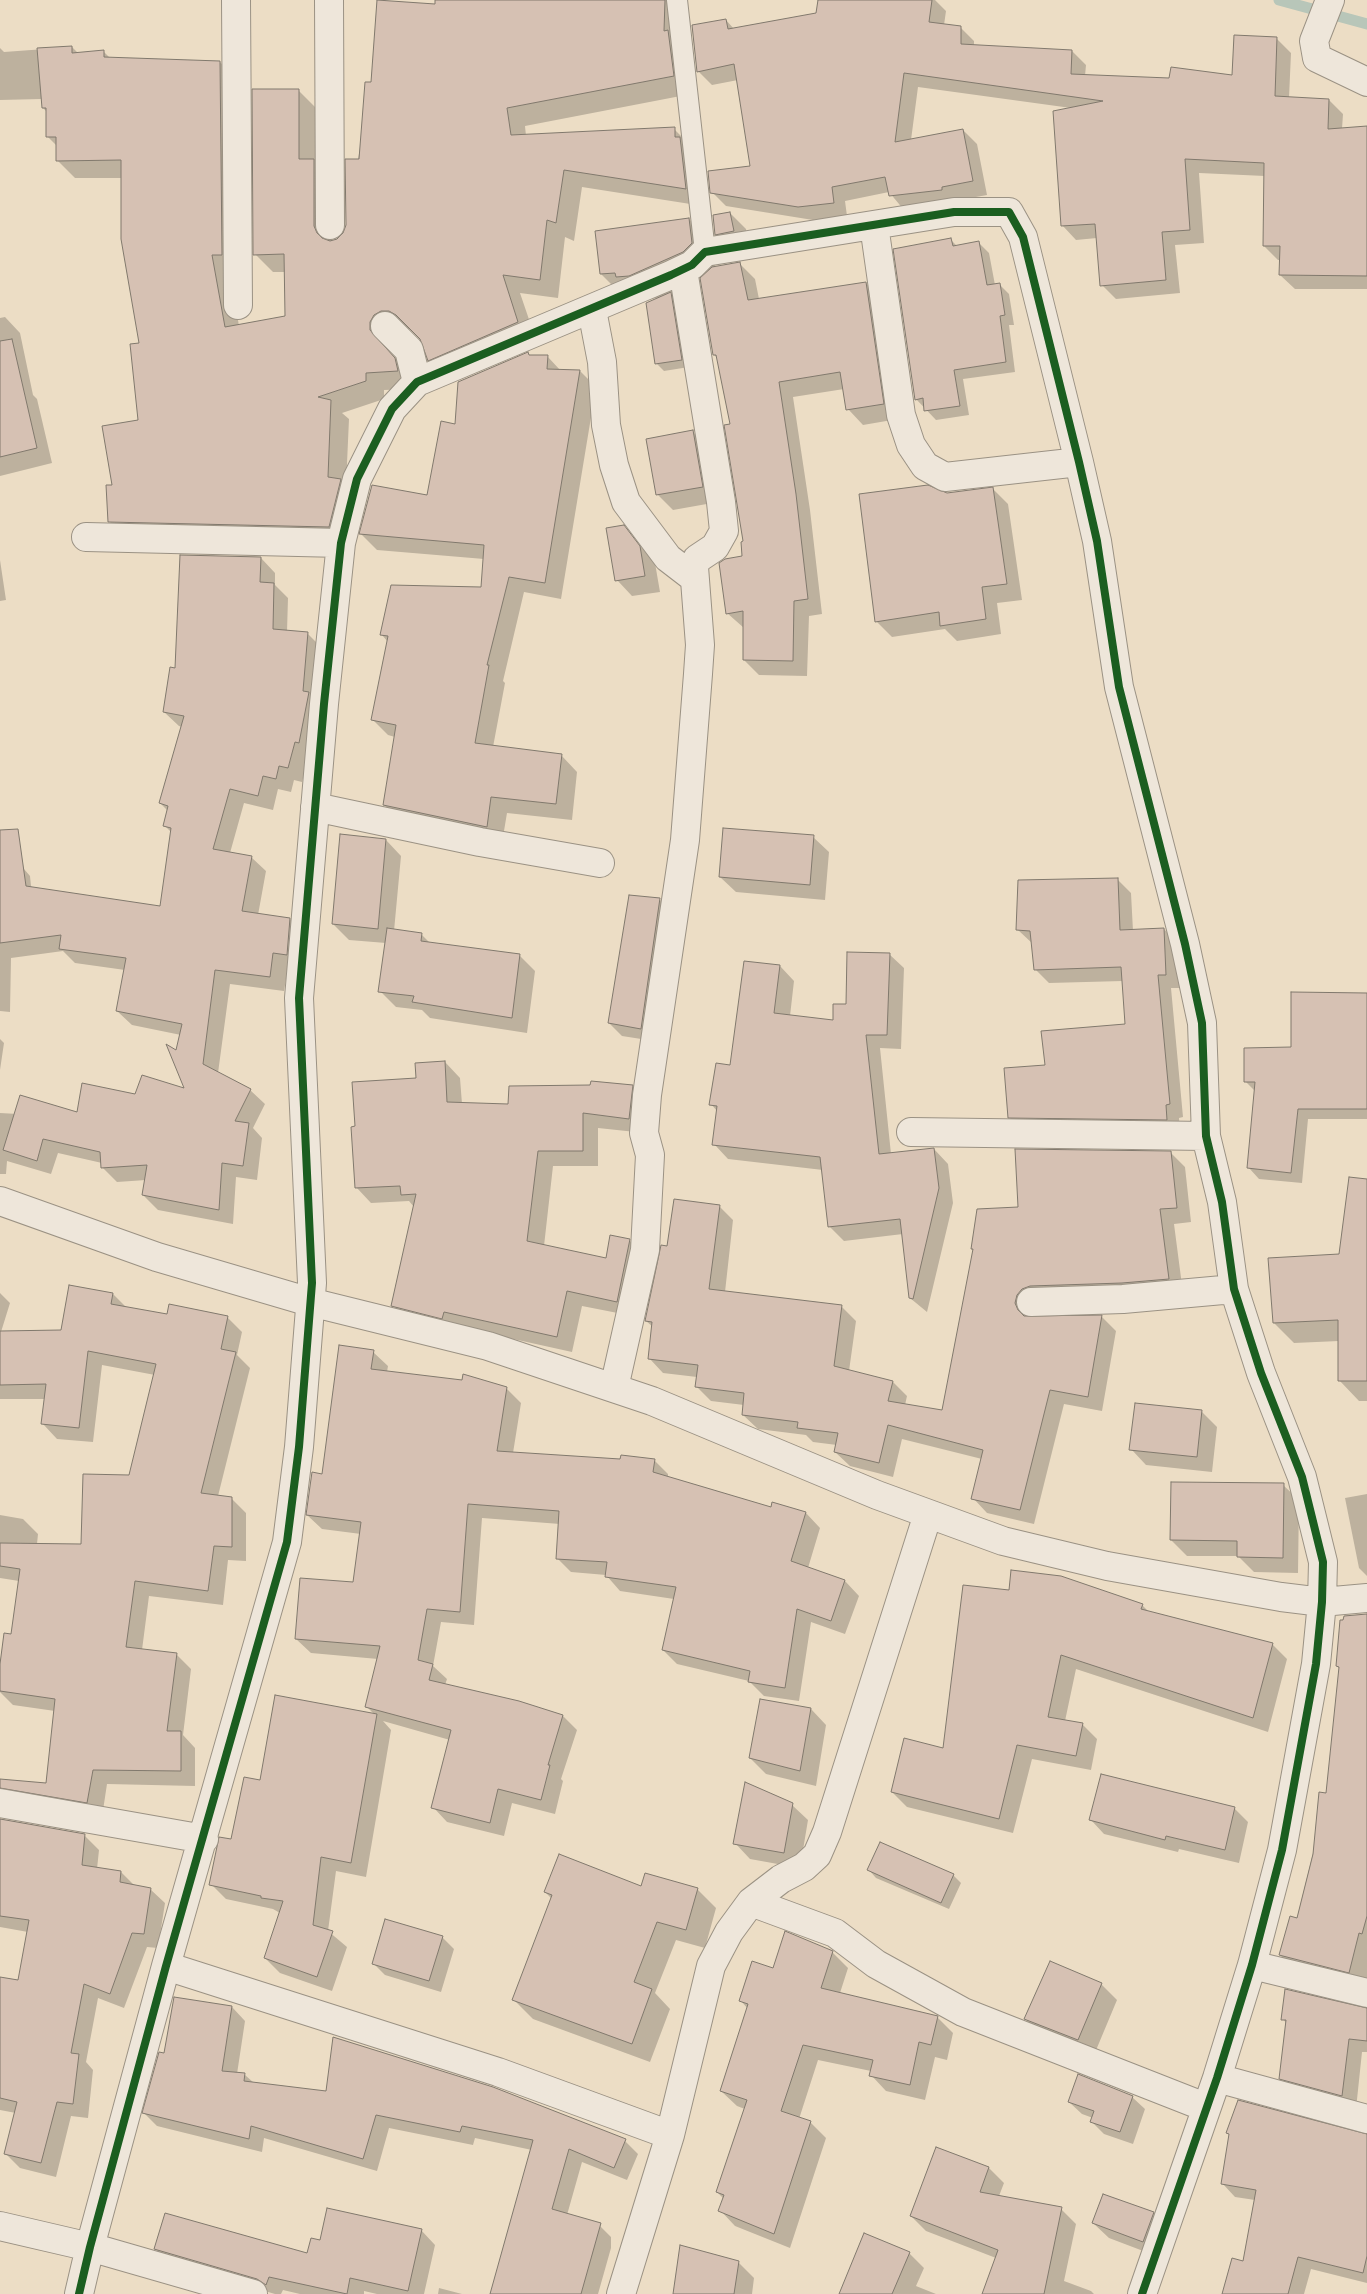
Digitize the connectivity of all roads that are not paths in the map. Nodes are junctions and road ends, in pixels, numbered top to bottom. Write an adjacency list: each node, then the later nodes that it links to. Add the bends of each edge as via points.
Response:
1 (236, 0): 10 (street)
2 (329, 0): 6 (street)
3 (677, 0): 8 (lane)
4 (1330, 0): 5 (street, via 1314,41 1317,58)
5 (1367, 82)
6 (330, 224)
7 (874, 225): 8 (street); 14 (street, via 954,212 1009,212 1023,236); 14 (street, via 901,415 911,445 925,466 945,477)
8 (704, 252): 9 (street)
9 (683, 270): 11 (street); 17 (street, via 724,531 715,547 697,559)
10 (238, 305)
11 (592, 310): 13 (street); 17 (street, via 602,362 606,425 626,502 668,558)
12 (385, 326): 13 (street, via 409,350)
13 (417, 382): 16 (street, via 392,409 357,479)
14 (1079, 462): 21 (street, via 1097,541 1119,687 1202,1023)
15 (86, 537): 16 (street)
16 (341, 543): 18 (street)
17 (694, 578): 26 (street, via 699,635 698,674 685,840 661,991 644,1134 650,1155 645,1250)
18 (315, 807): 19 (street, via 480,842); 24 (street, via 299,998 312,1283)
19 (600, 863)
20 (911, 1132): 21 (street)
21 (1206, 1136): 23 (street, via 1222,1202)
22 (0, 1202): 24 (street, via 158,1258)
23 (1234, 1289): 25 (street); 29 (street, via 1261,1373 1302,1477 1323,1562)
24 (310, 1302): 26 (street, via 488,1346); 31 (street, via 299,1447 287,1542)
25 (1031, 1302)
26 (614, 1388): 27 (street)
27 (928, 1514): 29 (street, via 1003,1541 1107,1566); 32 (street, via 817,1855 804,1868 781,1879)
28 (1367, 1598): 29 (street)
29 (1322, 1602): 33 (street, via 1316,1664 1282,1850)
30 (0, 1804): 31 (street)
31 (204, 1839): 34 (street)
32 (751, 1902): 37 (street, via 835,1933 876,1964 963,2012); 39 (street, via 729,1932 712,1966)
33 (1252, 1965): 35 (street); 36 (street)
34 (166, 1966): 39 (street, via 498,2072); 41 (street)
35 (1367, 1994)
36 (1217, 2078): 37 (street); 38 (street)
37 (1205, 2107): 45 (street)
38 (1367, 2119)
39 (670, 2135): 44 (street)
40 (0, 2226): 41 (street)
41 (90, 2247): 42 (street); 43 (street)
42 (79, 2294)
43 (253, 2294)
44 (621, 2294)
45 (1142, 2294)

